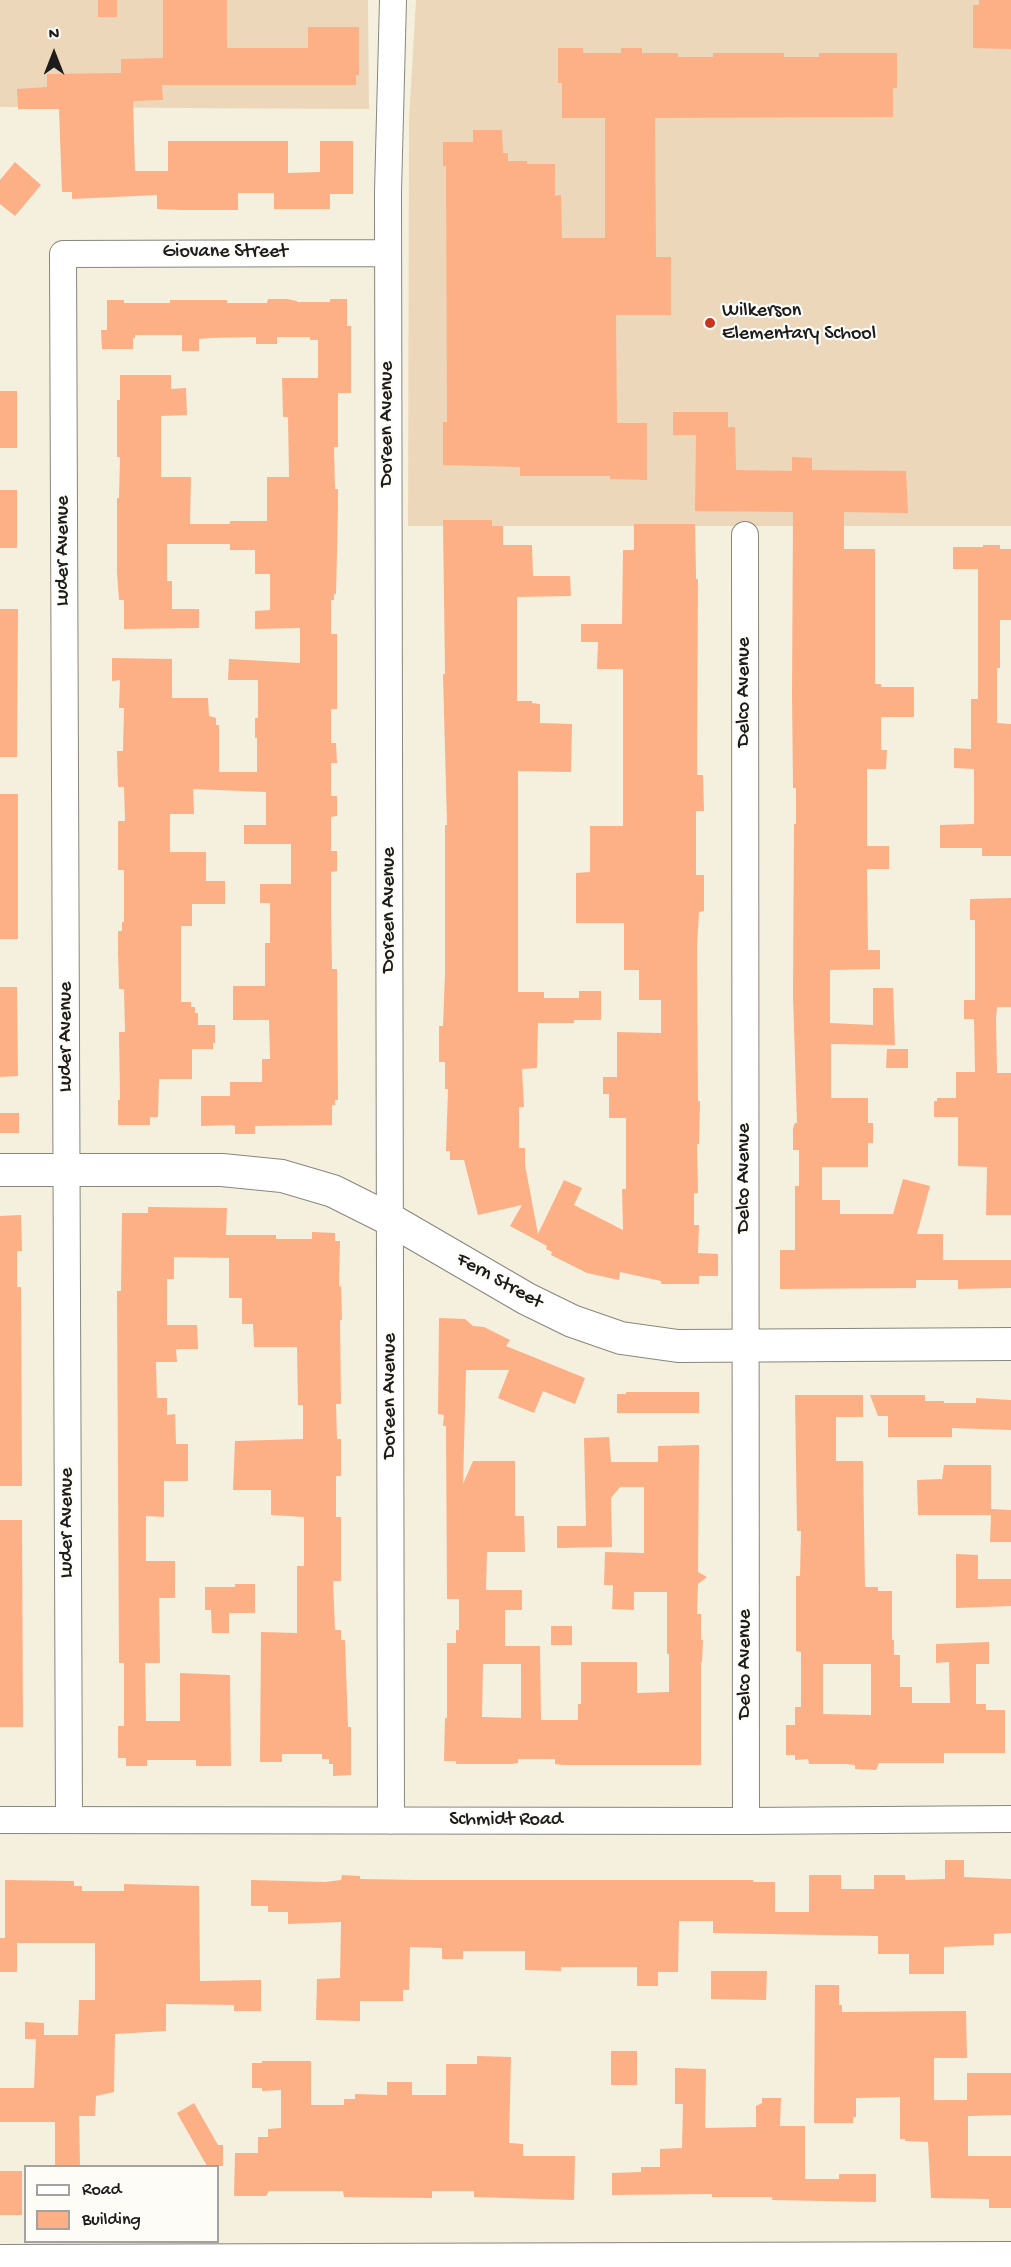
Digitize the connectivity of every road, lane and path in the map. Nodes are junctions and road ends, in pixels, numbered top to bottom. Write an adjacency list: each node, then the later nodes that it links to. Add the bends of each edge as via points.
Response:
1 (393, 0): 2 (street, Doreen Avenue)
2 (388, 253): 3 (street, Giovane Street); 7 (street, Doreen Avenue)
3 (63, 254): 6 (street, Luder Avenue)
4 (745, 535): 9 (street, Delco Avenue)
5 (0, 1170): 6 (street, Fern Street)
6 (68, 1170): 7 (street, Fern Street, via 222,1170 282,1176 333,1191); 11 (street, Luder Avenue)
7 (391, 1220): 9 (street, Fern Street, via 572,1321 621,1338 667,1344); 13 (street, Doreen Avenue)
8 (1011, 1344): 9 (street, Fern Street)
9 (745, 1345): 14 (street, Delco Avenue)
10 (0, 1820): 11 (street, Schmidt Road)
11 (69, 1820): 13 (street, Schmidt Road)
12 (1011, 1820): 14 (street, Schmidt Road)
13 (391, 1821): 14 (street, Schmidt Road)
14 (746, 1821)
15 (1011, 2258): 16 (street)
16 (0, 2261)

